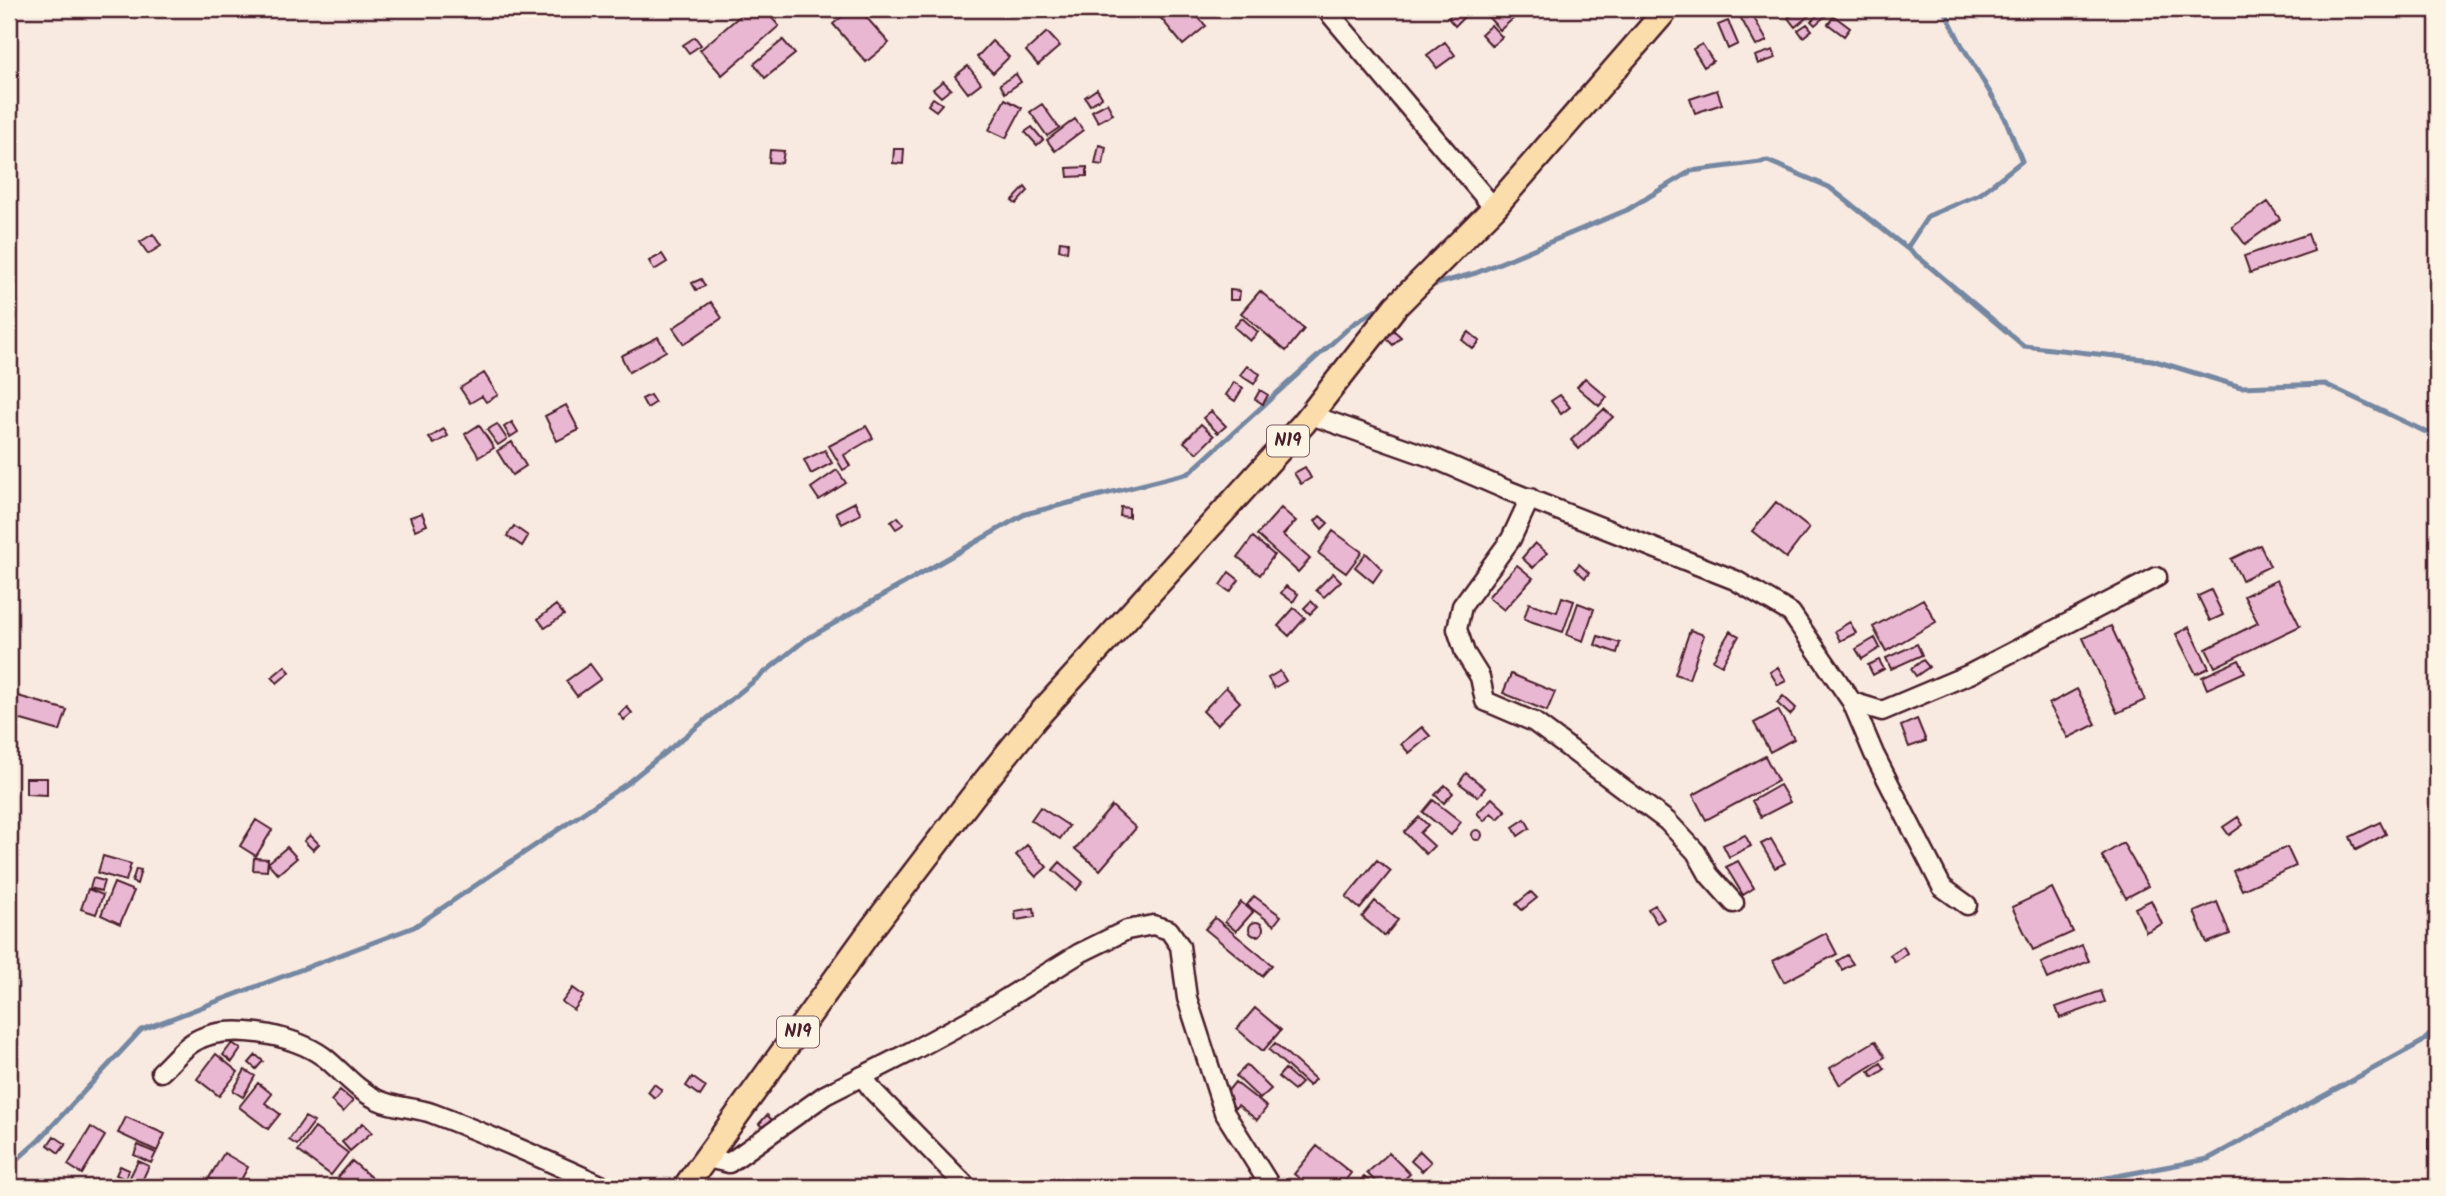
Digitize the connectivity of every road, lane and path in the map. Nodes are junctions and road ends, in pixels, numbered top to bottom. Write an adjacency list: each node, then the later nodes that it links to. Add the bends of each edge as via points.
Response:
1 (1326, 9): 3 (street)
2 (1667, 9): 3 (main road, N19)
3 (1494, 208): 4 (main road, N19, via 1395,307)
4 (1311, 415): 5 (street); 12 (main road, N19, via 1079,670 973,796)
5 (1530, 498): 7 (street, via 1735,580 1791,613); 8 (street, via 1511,538 1462,606 1457,629 1480,677 1485,701 1534,722 1667,821)
6 (2157, 577): 7 (street, via 1970,674 1882,711)
7 (1853, 702): 9 (street, via 1874,754 1942,887)
8 (1734, 902)
9 (1967, 905)
10 (161, 1072): 13 (street, via 193,1042 224,1031 266,1035 322,1056 378,1100 458,1123)
11 (862, 1076): 12 (street, via 825,1095 729,1163); 15 (street); 16 (street, via 986,1011 1080,953 1127,930 1153,925 1169,930 1180,946 1187,998 1224,1112)
12 (707, 1158): 14 (main road, N19)
13 (605, 1187)
14 (685, 1187)
15 (967, 1187)
16 (1271, 1187)

